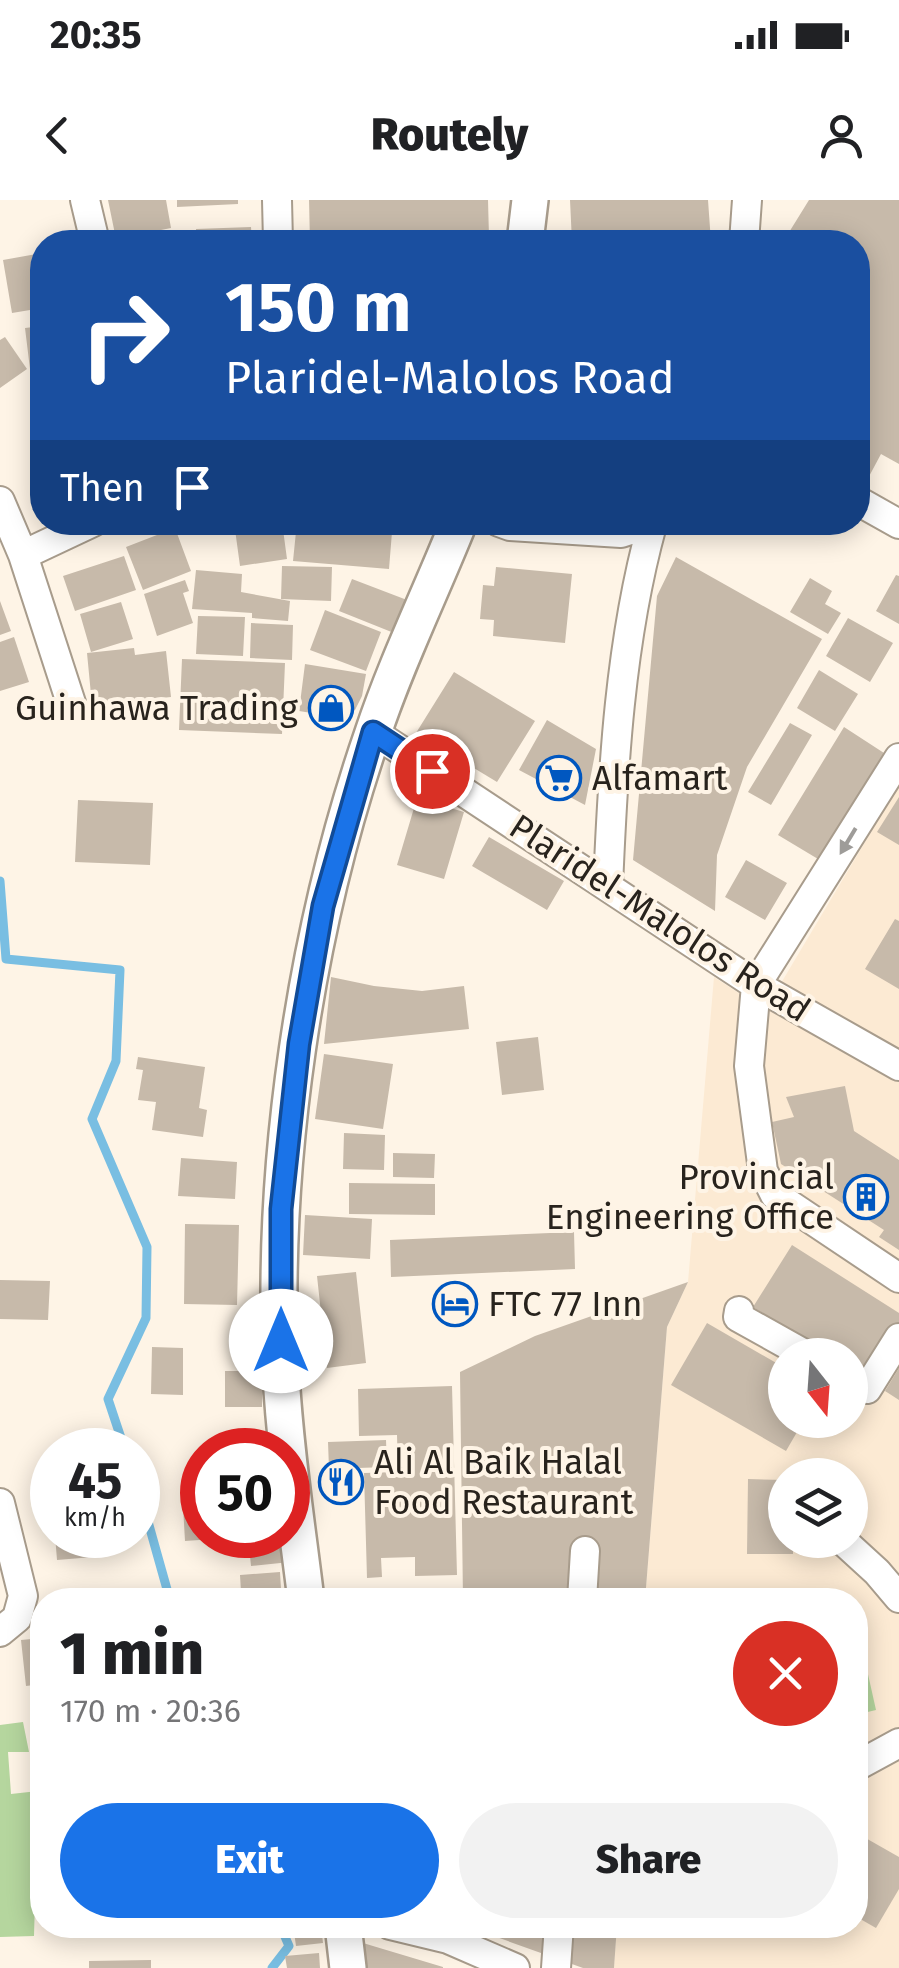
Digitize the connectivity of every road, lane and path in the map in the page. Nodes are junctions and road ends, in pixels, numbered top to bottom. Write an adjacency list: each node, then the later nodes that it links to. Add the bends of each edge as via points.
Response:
1 (85, 200): 5 (street)
2 (278, 200): 6 (street)
3 (530, 200): 7 (main road)
4 (747, 200): 8 (street)
5 (91, 230)
6 (278, 230)
7 (526, 230)
8 (745, 230)
9 (0, 501): 15 (street)
10 (870, 507): 11 (street)
11 (899, 524)
12 (65, 535): 15 (street)
13 (454, 535): 17 (main road)
14 (650, 535): 19 (street, via 632,615)
15 (23, 555): 16 (street)
16 (72, 706)
17 (373, 732): 19 (street, Plaridel-Malolos Road); 30 (main road, via 323,906 281,1209 281,1374)
18 (899, 758): 20 (street, one-way to 20)
19 (608, 887): 20 (street, Plaridel-Malolos Road)
20 (756, 985): 21 (street, Plaridel-Malolos Road); 22 (street, via 750,1066 769,1183 775,1195)
21 (899, 1066)
22 (899, 1278)
23 (739, 1311): 24 (street, via 738,1317)
24 (776, 1338)
25 (899, 1338): 26 (street)
26 (868, 1387)
27 (0, 1503): 33 (street, via 23,1596 18,1618)
28 (585, 1551): 31 (street)
29 (862, 1558): 32 (street)
30 (305, 1588)
31 (583, 1588)
32 (899, 1598)
33 (0, 1632)
34 (899, 1743): 35 (street)
35 (868, 1760)
36 (345, 1938): 39 (main road)
37 (444, 1938): 40 (street)
38 (558, 1938): 41 (street)
39 (348, 1968)
40 (515, 1968)
41 (556, 1968)

